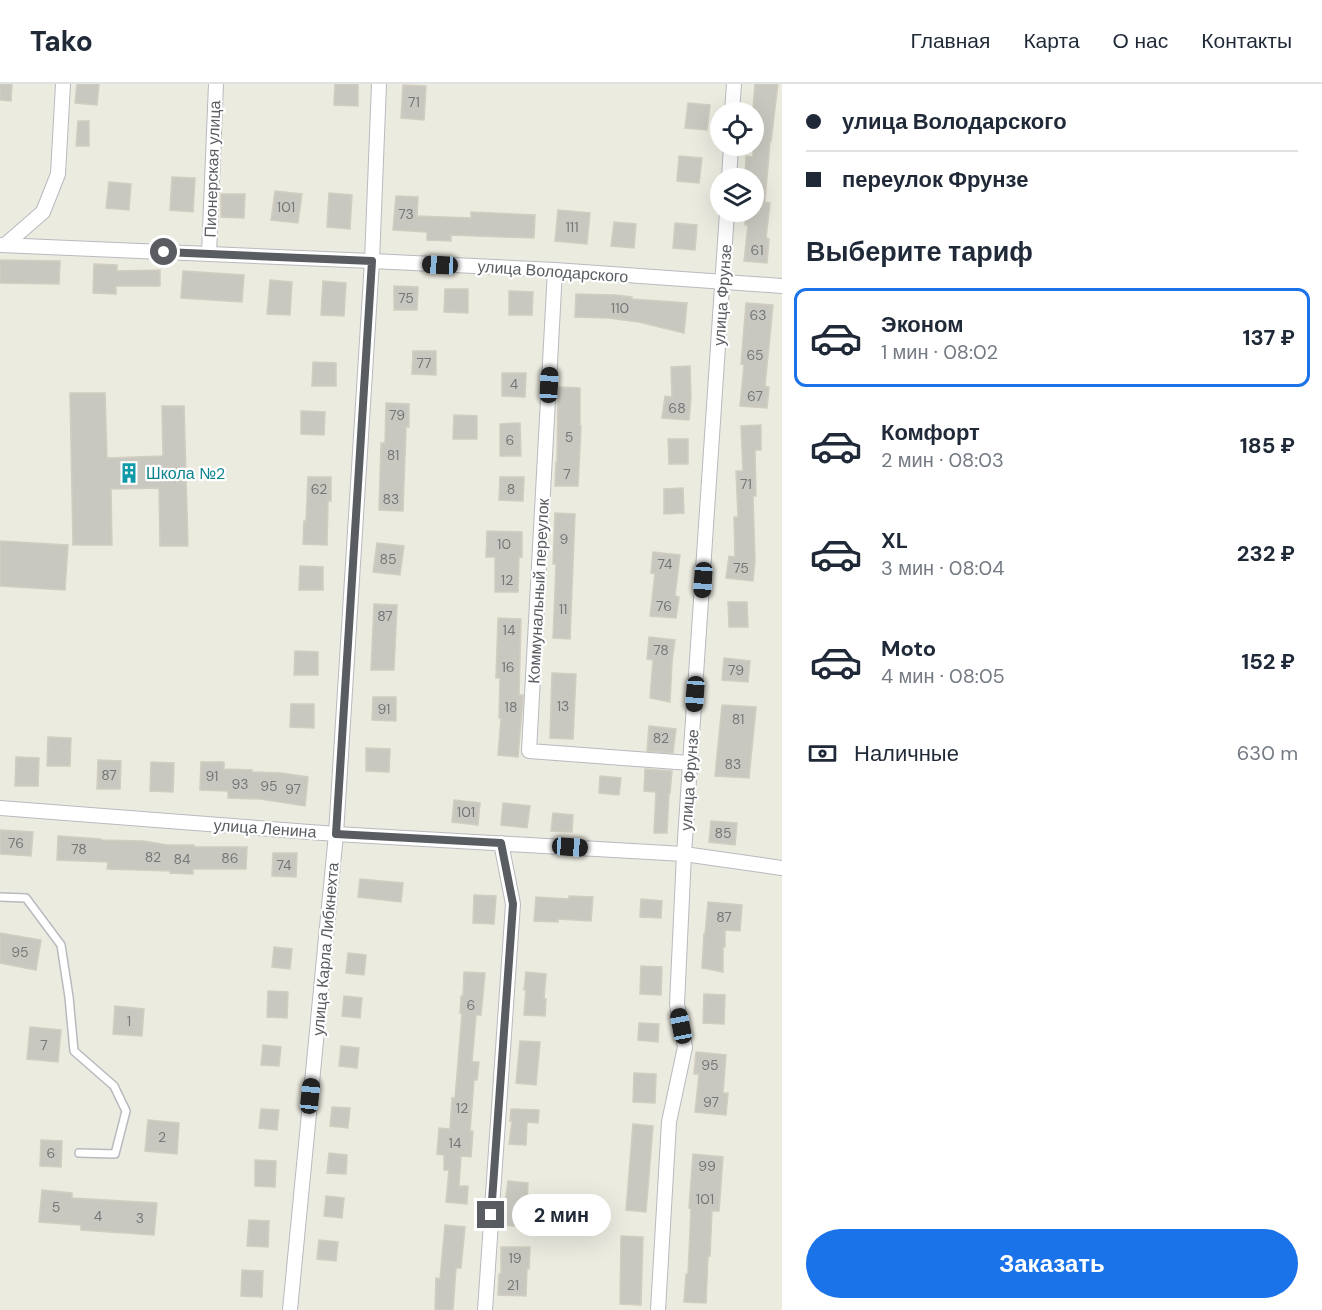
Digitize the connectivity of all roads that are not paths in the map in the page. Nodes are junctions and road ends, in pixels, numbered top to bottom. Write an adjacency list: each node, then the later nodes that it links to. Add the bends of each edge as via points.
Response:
1 (63, 84): 7 (street, via 58,174 43,212)
2 (216, 84): 8 (street, Пионерская улица)
3 (379, 84): 9 (street, улица Карла Либкнехта)
4 (734, 84): 5 (street)
5 (733, 102)
6 (726, 222): 11 (street, улица Фрунзе)
7 (3, 245): 8 (street, улица Володарского)
8 (209, 254): 9 (street, улица Володарского)
9 (372, 261): 10 (street, улица Володарского); 15 (street, улица Карла Либкнехта)
10 (555, 270): 11 (street, улица Володарского); 13 (street, Коммунальный переулок, via 529,751)
11 (723, 283): 12 (street, улица Володарского); 13 (street, улица Фрунзе)
12 (782, 286)
13 (690, 763): 17 (street, улица Фрунзе)
14 (0, 808): 15 (street, улица Ленина)
15 (336, 834): 16 (street, улица Ленина); 21 (street, улица Карла Либкнехта)
16 (501, 843): 17 (street, улица Ленина); 22 (street, via 513,904)
17 (684, 854): 18 (street, улица Ленина); 23 (street, улица Фрунзе, via 677,1004 685,1047 669,1122)
18 (782, 868)
19 (0, 897): 20 (lane, via 26,898 61,945 74,1051 114,1086 126,1111 115,1154)
20 (78, 1153)
21 (290, 1310)
22 (485, 1310)
23 (658, 1310)

